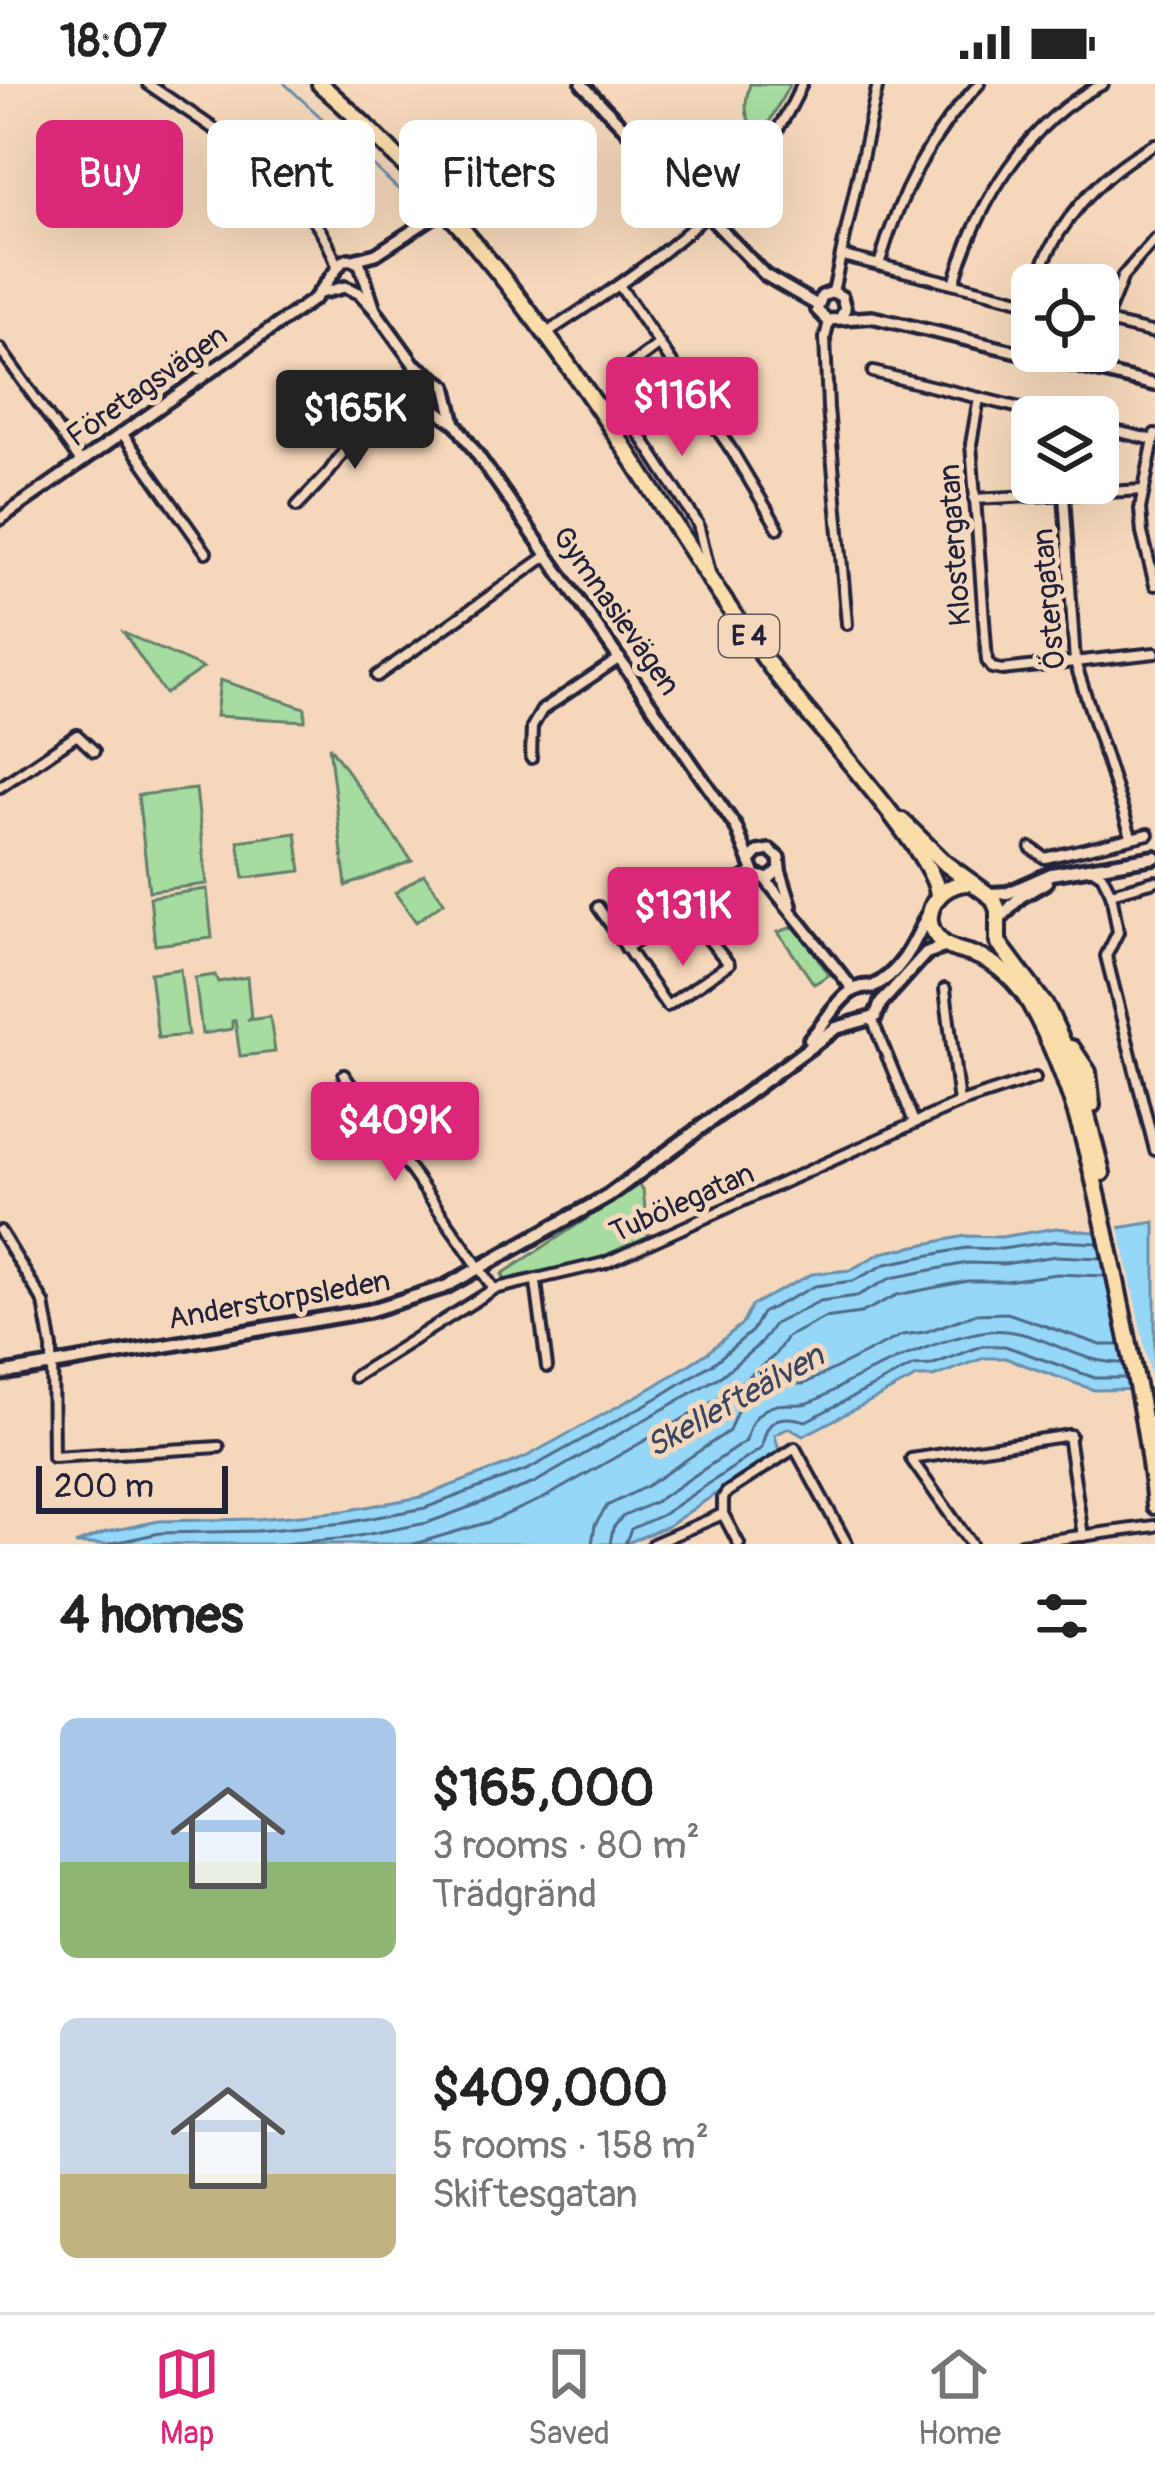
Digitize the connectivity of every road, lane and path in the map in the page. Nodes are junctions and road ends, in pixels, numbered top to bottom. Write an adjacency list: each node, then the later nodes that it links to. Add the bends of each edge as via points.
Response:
1 (148, 84): 17 (street, via 259,164)
2 (320, 84): 11 (highway, E 4)
3 (582, 84): 9 (street)
4 (802, 84): 8 (street)
5 (878, 84): 19 (street)
6 (980, 84): 22 (street, via 913,172)
7 (1096, 85): 25 (street, via 1009,168 968,238)
8 (783, 120)
9 (621, 125)
10 (1155, 144): 21 (street, via 1086,197)
11 (399, 164)
12 (416, 228): 18 (street)
13 (459, 228): 39 (highway, E 4)
14 (692, 228): 27 (street)
15 (719, 228): 33 (street, via 765,275)
16 (1155, 239): 26 (street)
17 (329, 245): 20 (street); 23 (street)
18 (376, 254): 20 (street); 24 (street)
19 (843, 256): 22 (street); 29 (street)
20 (351, 259): 23 (street); 24 (street)
21 (1045, 264)
22 (879, 265): 25 (street)
23 (337, 268): 28 (street); 30 (street, Företagsvägen)
24 (363, 273): 28 (street); 34 (street)
25 (954, 283): 31 (street)
26 (1119, 284)
27 (619, 285): 39 (street); 40 (street)
28 (347, 287): 30 (street, Företagsvägen); 34 (street)
29 (833, 292): 32 (street); 33 (street)
30 (321, 293): 54 (street, Företagsvägen)
31 (1011, 296)
32 (845, 303): 35 (street); 36 (street)
33 (817, 305): 36 (street)
34 (375, 310): 42 (street)
35 (872, 317): 36 (street); 45 (street)
36 (834, 319): 69 (street, via 825,346)
37 (1119, 324): 38 (street)
38 (1155, 333)
39 (545, 334): 67 (highway, E 4)
40 (658, 344): 64 (street); 67 (street, via 614,378 612,392 698,524)
41 (0, 350): 56 (street)
42 (414, 364): 44 (street); 46 (street)
43 (873, 372): 48 (street)
44 (432, 378): 46 (street); 47 (street)
45 (1155, 385)
46 (420, 389): 49 (street); 50 (street)
47 (447, 396): 50 (street); 52 (street, Gymnasievägen)
48 (979, 398): 51 (street); 60 (street, Klostergatan)
49 (401, 406): 50 (street); 62 (street, via 371,412)
50 (430, 406): 52 (street, Gymnasievägen)
51 (1011, 406)
52 (455, 423): 66 (street, Gymnasievägen)
53 (1119, 431): 55 (street)
54 (122, 434): 56 (street, Företagsvägen); 65 (street)
55 (1154, 438): 57 (street)
56 (80, 461): 63 (street, Företagsvägen)
57 (1144, 490): 58 (street); 68 (street, via 1142,533)
58 (1119, 491)
59 (1011, 497): 60 (street)
60 (974, 499): 72 (street, Klostergatan, via 987,661 1002,670)
61 (1065, 504): 72 (street, Östergatan)
62 (297, 506)
63 (0, 519)
64 (778, 528)
65 (206, 551)
66 (548, 555): 71 (street, Gymnasievägen); 73 (street)
67 (712, 580): 77 (highway, E 4)
68 (1155, 585)
69 (847, 624)
70 (1155, 653): 72 (street, Klostergatan)
71 (620, 658): 75 (street, via 542,710); 78 (street, Gymnasievägen)
72 (1075, 662): 80 (street, Östergatan)
73 (377, 676)
74 (94, 752): 76 (street, via 77,735)
75 (531, 758)
76 (0, 787)
77 (881, 801): 89 (highway, E 4); 92 (highway, E 4, via 932,875)
78 (736, 827): 82 (street, Gymnasievägen); 84 (street, Gymnasievägen)
79 (1148, 834): 80 (street)
80 (1131, 836): 81 (street, via 1045,858)
81 (1031, 848)
82 (766, 850): 84 (street); 86 (street, Gymnasievägen)
83 (1155, 857): 85 (main road)
84 (752, 866): 87 (street); 95 (street)
85 (1085, 868): 90 (street, via 1102,875); 91 (main road); 96 (main road, via 1041,884)
86 (780, 869): 87 (street); 94 (street)
87 (765, 880): 94 (street)
88 (1155, 881): 90 (street)
89 (971, 884): 91 (highway); 92 (highway, via 953,884)
90 (1111, 893): 109 (street, via 1118,925 1106,965)
91 (990, 894): 96 (highway)
92 (935, 901): 98 (highway, via 933,930); 99 (main road, via 902,962)
93 (598, 907): 97 (street)
94 (793, 910): 101 (street)
95 (686, 912): 97 (street); 97 (street, via 729,964 667,1006)
96 (998, 923): 98 (highway, via 979,947); 110 (highway, via 998,942 1088,1072)
97 (626, 948)
98 (950, 948): 102 (main road, via 926,953); 110 (highway, via 993,964 1028,1000)
99 (872, 987): 101 (main road); 102 (main road)
100 (945, 989): 107 (street)
101 (851, 990): 103 (main road, via 847,1010); 104 (main road, Anderstorpsleden)
102 (881, 1004): 103 (main road)
103 (867, 1020): 104 (main road, Anderstorpsleden, via 836,1028); 108 (street)
104 (787, 1062): 112 (main road, Anderstorpsleden, via 637,1176)
105 (344, 1075): 112 (street)
106 (1035, 1078): 107 (street, Tubölegatan)
107 (958, 1102): 108 (street, Tubölegatan)
108 (914, 1122): 113 (street, Tubölegatan, via 644,1248)
109 (1155, 1150)
110 (1106, 1214): 119 (highway)
111 (1, 1234): 115 (street, via 44,1303)
112 (482, 1268): 114 (street); 115 (main road, Anderstorpsleden, via 368,1311)
113 (536, 1282): 114 (street, Tubölegatan); 116 (street)
114 (494, 1289): 118 (street, Tubölegatan)
115 (52, 1365): 117 (main road, Anderstorpsleden); 121 (street, via 53,1457)
116 (547, 1367)
117 (0, 1373)
118 (354, 1377)
119 (1145, 1400): 120 (highway); 122 (highway)
120 (1154, 1424)
121 (219, 1447)
122 (1155, 1506)
123 (723, 1514): 126 (street); 127 (street); 128 (street, via 728,1492 795,1448)
124 (1155, 1526): 125 (street)
125 (1083, 1536): 129 (street, via 1069,1435 910,1459); 130 (street)
126 (653, 1544)
127 (740, 1544)
128 (848, 1544)
129 (971, 1544)
130 (1021, 1544)

